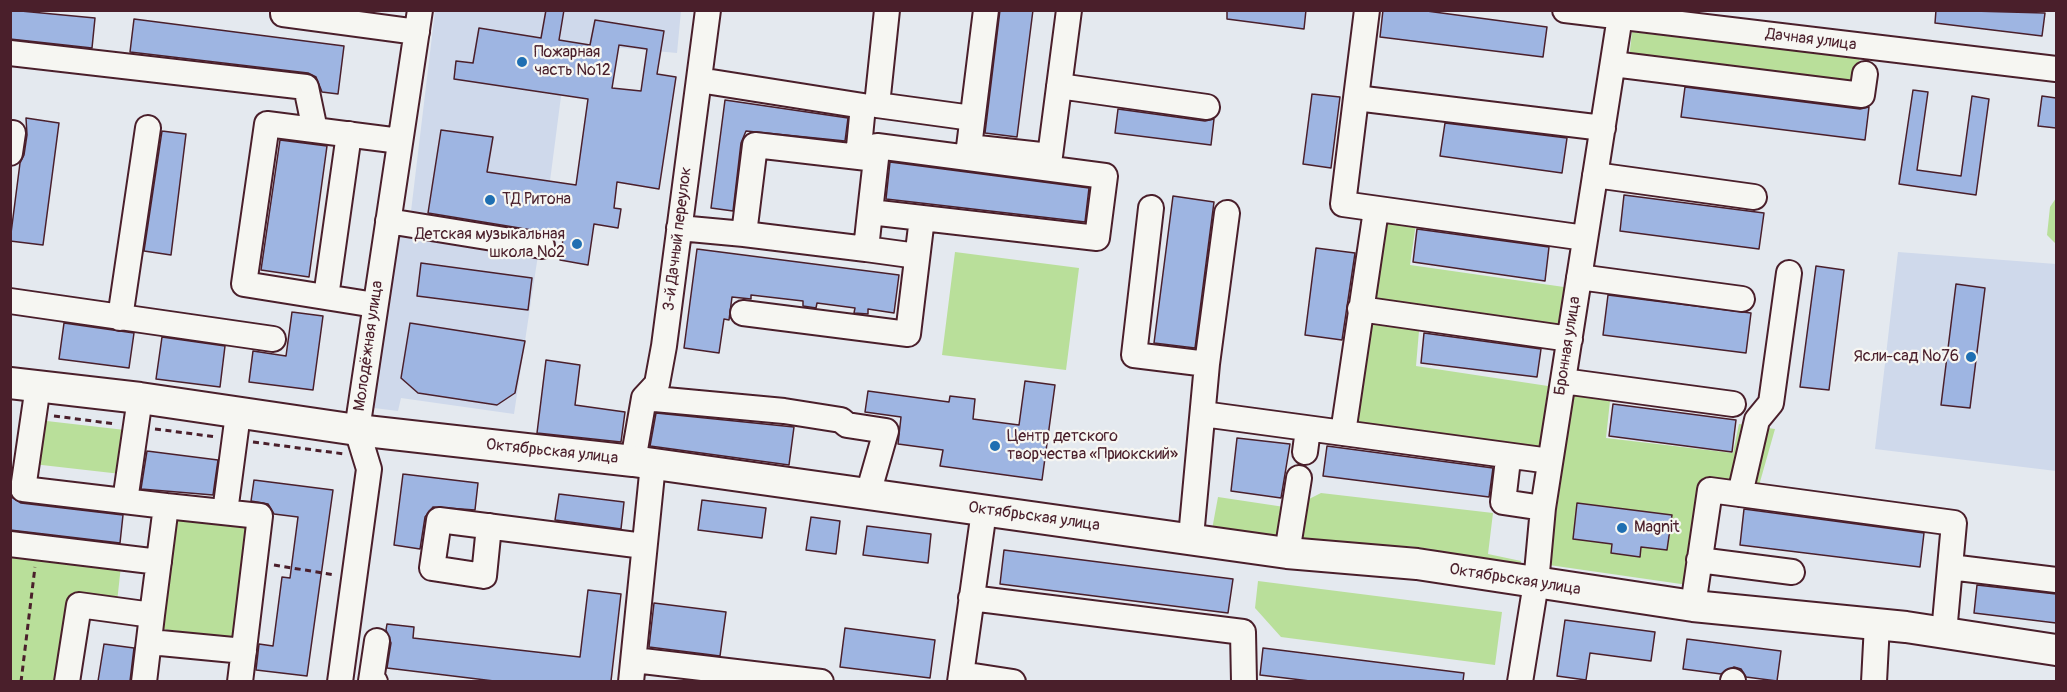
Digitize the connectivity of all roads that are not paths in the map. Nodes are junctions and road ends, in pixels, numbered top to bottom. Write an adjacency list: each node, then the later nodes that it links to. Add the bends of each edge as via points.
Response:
1 (283, 10): 9 (street, via 283,14)
2 (708, 10): 14 (street, 3-й Дачный переулок)
3 (887, 10): 18 (street, via 877,105)
4 (986, 10): 18 (street)
5 (1069, 10): 15 (street)
6 (1367, 10): 16 (street)
7 (1565, 10): 8 (street, Дачная улица)
8 (1621, 14): 11 (street, Бронная улица); 12 (street, Дачная улица)
9 (418, 21): 23 (street, Молодёжная улица)
10 (10, 53): 21 (street, via 306,87)
11 (1613, 64): 13 (street, via 1862,95); 20 (street, Бронная улица)
12 (2056, 69)
13 (1865, 74)
14 (699, 80): 24 (street, via 863,106); 33 (street, 3-й Дачный переулок)
15 (1059, 86): 17 (street); 18 (street, via 1050,156 969,147)
16 (1356, 98): 20 (street); 28 (street, via 1343,204)
17 (1207, 107)
18 (972, 118)
19 (148, 128): 47 (street)
20 (1603, 128): 25 (street, Бронная улица)
21 (315, 130): 22 (street); 41 (street, via 267,124 244,284)
22 (349, 134): 23 (street); 41 (street)
23 (400, 141): 32 (street, Молодёжная улица)
24 (867, 158): 29 (street); 31 (street, via 877,146 1105,176 1097,238); 34 (street, via 755,145)
25 (1595, 175): 26 (street); 35 (street, Бронная улица)
26 (1754, 197)
27 (1151, 208): 50 (street, via 1134,355)
28 (1376, 210): 35 (street); 45 (street)
29 (870, 212): 31 (street); 37 (street)
30 (1227, 213): 50 (street)
31 (922, 218): 38 (street)
32 (388, 221): 36 (street); 44 (street, Молодёжная улица)
33 (679, 228): 34 (street); 54 (street, 3-й Дачный переулок, via 657,384)
34 (744, 234): 37 (street)
35 (1585, 238): 40 (street, Бронная улица)
36 (542, 246)
37 (866, 249): 38 (street)
38 (917, 256): 46 (street, via 908,334)
39 (1789, 273): 66 (street, via 1771,403 1757,420)
40 (1579, 277): 42 (street); 49 (street, Бронная улица)
41 (326, 297): 44 (street)
42 (1742, 299)
43 (10, 301): 47 (street)
44 (375, 305): 59 (street, Молодёжная улица)
45 (1360, 309): 49 (street); 58 (street)
46 (743, 313)
47 (120, 318): 48 (street)
48 (273, 339)
49 (1570, 339): 51 (street, Бронная улица)
50 (1208, 363): 56 (street)
51 (1563, 381): 55 (street); 60 (street, Бронная улица)
52 (28, 394): 53 (main road, Октябрьская улица); 64 (street)
53 (140, 398): 57 (main road, Октябрьская улица); 67 (street)
54 (644, 398): 61 (street, 3-й Дачный переулок); 65 (street, via 784,411 886,432)
55 (1733, 404)
56 (1203, 414): 58 (street, via 1306,440); 73 (street)
57 (236, 427): 59 (main road, Октябрьская улица); 71 (street)
58 (1343, 433): 60 (street)
59 (364, 452): 61 (main road, Октябрьская улица); 98 (street, Молодёжная улица)
60 (1550, 461): 69 (street, Бронная улица)
61 (643, 463): 65 (main road, Октябрьская улица); 75 (street, 3-й Дачный переулок)
62 (1507, 468): 69 (street, via 1503,502)
63 (1299, 478): 76 (street)
64 (17, 488): 67 (street)
65 (868, 494): 70 (main road, Октябрьская улица)
66 (1740, 494): 77 (street, via 1710,490); 79 (street, via 1954,523)
67 (125, 501): 68 (street)
68 (166, 506): 71 (street); 78 (street)
69 (1543, 508): 82 (street, Бронная улица)
70 (984, 511): 73 (main road, Октябрьская улица); 83 (street)
71 (225, 512): 91 (street, via 260,516)
72 (489, 526): 75 (street)
73 (1191, 537): 76 (main road, Октябрьская улица)
74 (10, 544): 78 (street)
75 (644, 546): 92 (street, 3-й Дачный переулок)
76 (1287, 553): 82 (main road, Октябрьская улица, via 1417,564)
77 (1699, 560): 80 (street); 84 (street)
78 (159, 562): 85 (street)
79 (1950, 567): 81 (street); 87 (street)
80 (1792, 572)
81 (2056, 580)
82 (1536, 583): 84 (main road, Октябрьская улица); 103 (street, Бронная улица)
83 (970, 598): 93 (street); 102 (street, via 1114,607 1243,632)
84 (1693, 606): 86 (main road, Октябрьская улица)
85 (152, 615): 89 (street); 95 (street, via 79,605)
86 (1878, 624): 87 (main road, Октябрьская улица); 104 (street)
87 (1944, 633): 90 (main road, Октябрьская улица)
88 (377, 641): 99 (street)
89 (150, 642): 91 (street); 96 (street)
90 (2056, 650)
91 (244, 651): 97 (street)
92 (633, 671): 94 (street)
93 (961, 678): 101 (street)
94 (792, 680): 100 (street)
95 (67, 681)
96 (144, 681)
97 (241, 681)
98 (340, 681)
99 (373, 681)
100 (820, 681)
101 (1012, 681)
102 (1244, 681)
103 (1520, 681)
104 (1874, 681)

